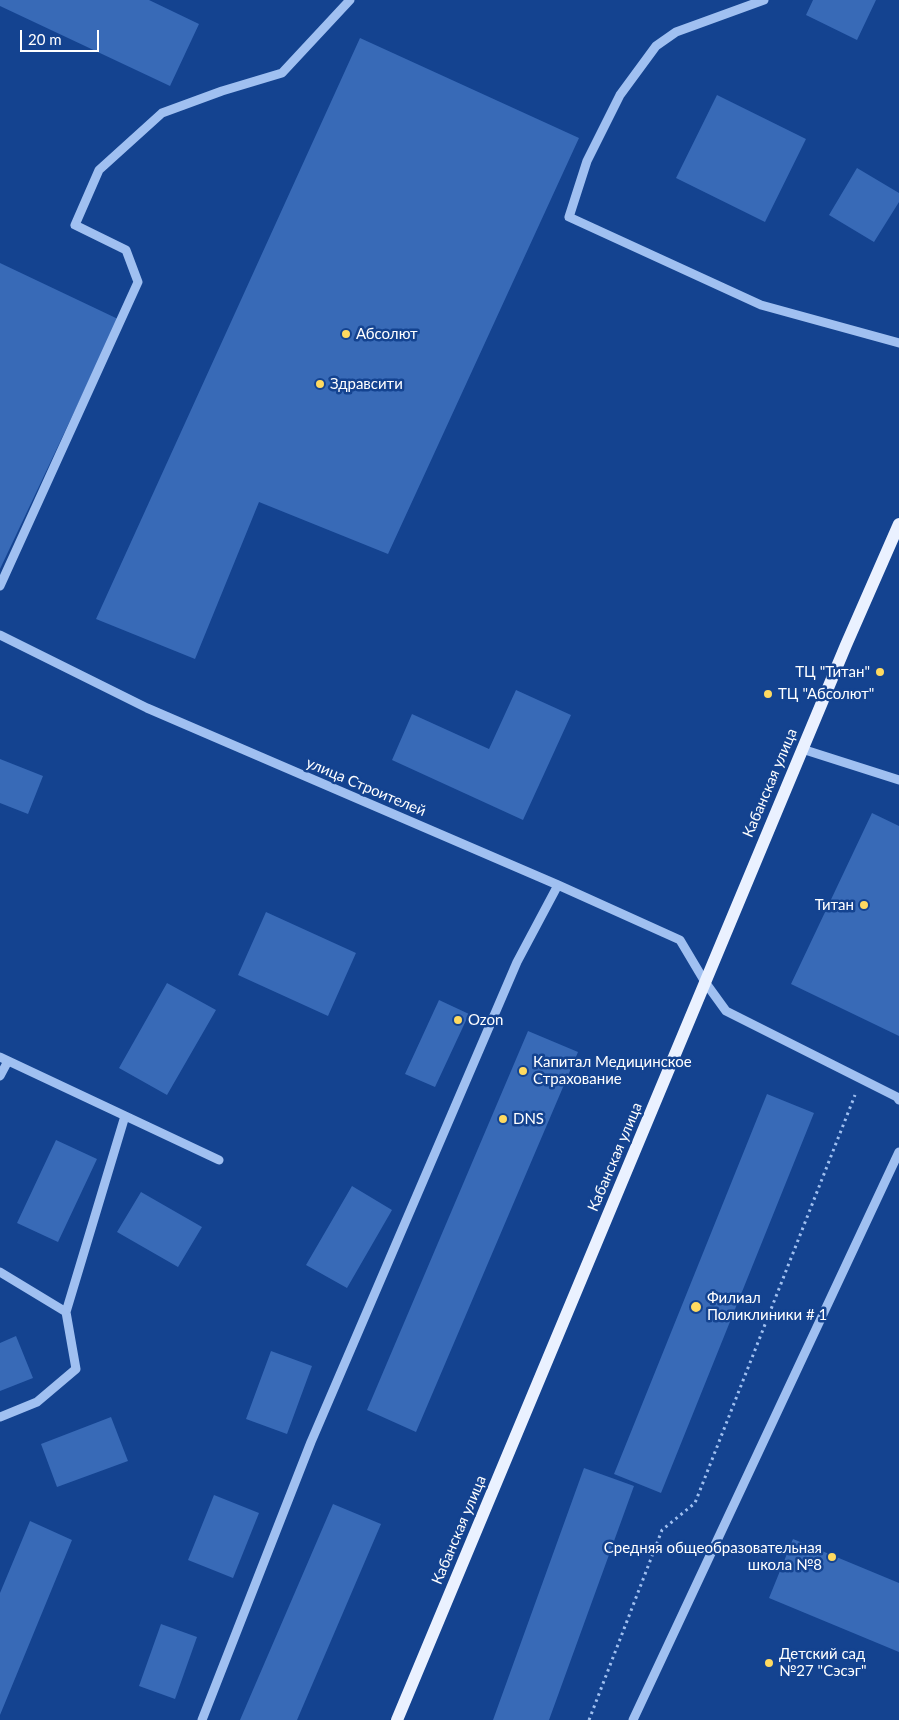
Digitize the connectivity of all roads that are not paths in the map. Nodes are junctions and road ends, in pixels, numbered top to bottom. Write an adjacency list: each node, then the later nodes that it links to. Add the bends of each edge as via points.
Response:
1 (350, 0): 5 (street, via 282,73 162,113 99,170 75,225 126,250 138,282)
2 (764, 0): 3 (street, via 676,32 656,46 620,95 587,161 569,217 761,305)
3 (899, 343)
4 (899, 524): 7 (main road, Кабанская улица)
5 (0, 586)
6 (0, 635): 9 (street, улица Строителей, via 147,708)
7 (802, 749): 8 (street); 10 (main road, Кабанская улица)
8 (899, 780)
9 (558, 885): 10 (street, улица Строителей, via 680,940); 20 (street, via 517,962 311,1442)
10 (705, 982): 13 (street, улица Строителей, via 726,1012); 21 (main road, Кабанская улица)
11 (4, 1059): 12 (street); 14 (street)
12 (0, 1076)
13 (899, 1100)
14 (125, 1116): 16 (street); 18 (street)
15 (899, 1152): 22 (street)
16 (219, 1160)
17 (0, 1272): 18 (street)
18 (66, 1312): 19 (street, via 76,1369 37,1402)
19 (0, 1417)
20 (202, 1720)
21 (397, 1720)
22 (634, 1720)

